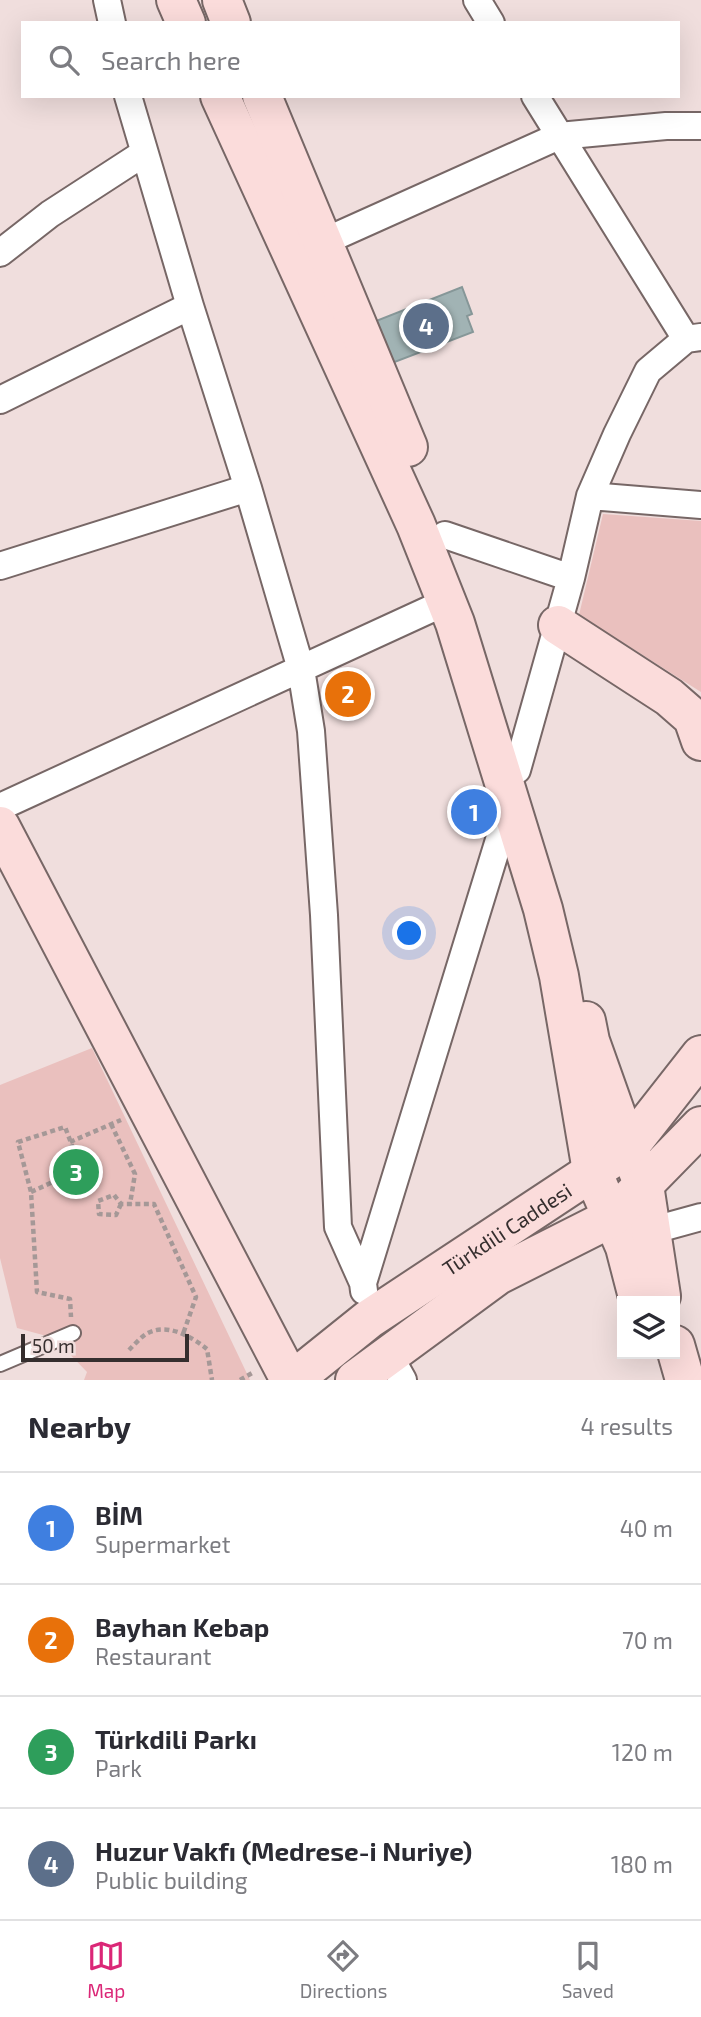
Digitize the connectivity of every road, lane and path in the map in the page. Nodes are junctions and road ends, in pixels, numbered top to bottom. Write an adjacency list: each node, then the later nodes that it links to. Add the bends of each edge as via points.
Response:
1 (107, 0): 5 (street)
2 (176, 0): 6 (main road)
3 (222, 0): 7 (main road)
4 (477, 0): 8 (street)
5 (112, 21)
6 (185, 21)
7 (230, 21)
8 (490, 21)
9 (129, 98): 15 (street)
10 (221, 98): 27 (main road, via 416,525)
11 (263, 98): 16 (main road)
12 (536, 98): 14 (street)
13 (701, 127): 14 (street)
14 (559, 136): 16 (street); 19 (street)
15 (144, 153): 17 (street, via 50,214); 18 (street)
16 (323, 242): 24 (main road)
17 (0, 253)
18 (190, 306): 20 (street); 21 (street)
19 (693, 338): 22 (street, via 648,371)
20 (0, 400)
21 (248, 488): 25 (street); 29 (street)
22 (590, 496): 23 (street); 26 (street)
23 (701, 505)
24 (445, 535): 26 (street); 31 (main road, via 463,580)
25 (0, 566)
26 (571, 578): 28 (street)
27 (446, 602): 29 (street); 31 (main road)
28 (558, 625): 30 (main road, via 668,696 693,718); 31 (street)
29 (301, 669): 32 (street); 50 (street, via 311,731 324,915 338,1227)
30 (701, 741)
31 (513, 787): 39 (main road, via 557,889 590,1041); 40 (main road, via 559,976); 50 (street)
32 (0, 807)
33 (0, 826): 35 (main road)
34 (701, 1055): 39 (main road, Türkdili Caddesi)
35 (147, 1108): 36 (path); 59 (main road)
36 (111, 1124): 38 (path); 44 (path, via 135,1174)
37 (701, 1126): 41 (main road, Türkdili Caddesi)
38 (70, 1142): 42 (path, via 81,1169); 42 (path, via 65,1127 18,1142)
39 (628, 1148): 40 (main road, Türkdili Caddesi); 41 (main road)
40 (592, 1171): 46 (main road); 50 (main road, Türkdili Caddesi)
41 (645, 1185): 46 (main road, Türkdili Caddesi); 47 (main road)
42 (31, 1192): 51 (path, via 37,1292 69,1299)
43 (121, 1204): 43 (path, via 114,1195 98,1201 99,1214 116,1215); 44 (path)
44 (130, 1204): 52 (path, via 154,1204 196,1297)
45 (701, 1217): 47 (street)
46 (611, 1218): 48 (main road, via 625,1247); 57 (main road, Türkdili Caddesi, via 498,1275)
47 (650, 1231): 49 (main road)
48 (638, 1296)
49 (660, 1296)
50 (366, 1301): 59 (main road, Türkdili Caddesi)
51 (73, 1333): 56 (lane)
52 (183, 1334): 53 (path, via 175,1330 147,1333); 58 (path, via 208,1349)
53 (129, 1350)
54 (654, 1359): 61 (main road)
55 (679, 1359): 62 (main road)
56 (0, 1364)
57 (396, 1367): 60 (main road, Türkdili Caddesi)
58 (212, 1380)
59 (291, 1380)
60 (355, 1380)
61 (660, 1380)
62 (684, 1380)

